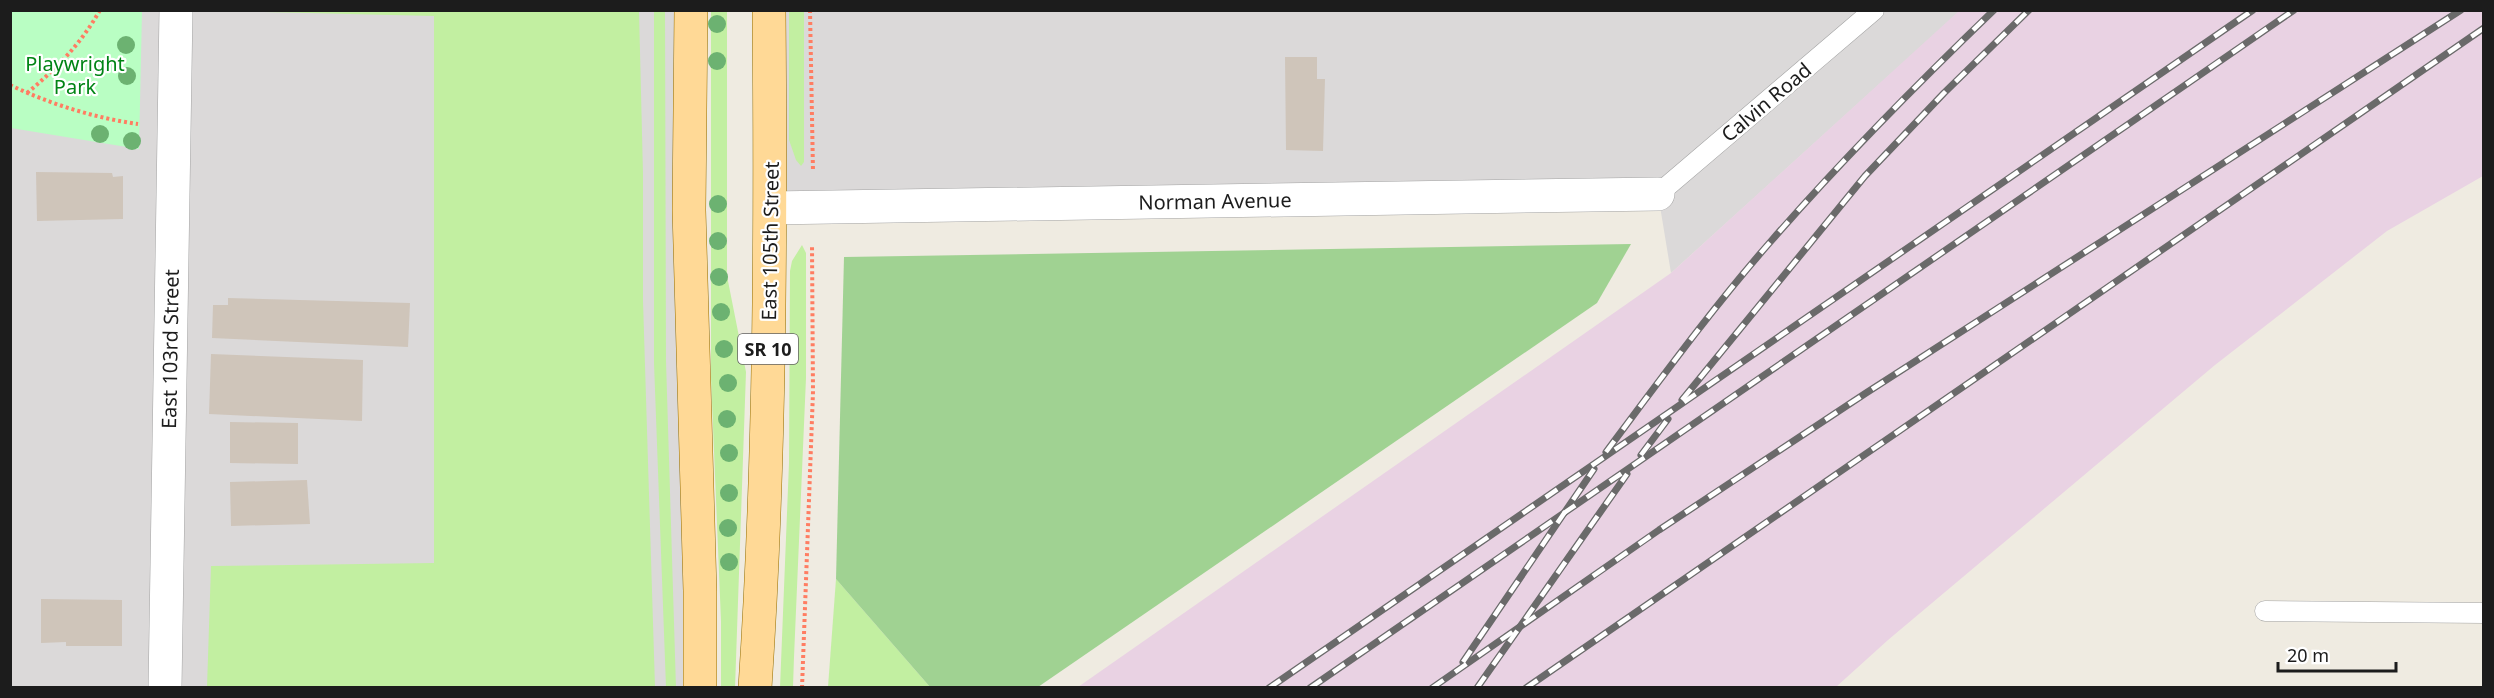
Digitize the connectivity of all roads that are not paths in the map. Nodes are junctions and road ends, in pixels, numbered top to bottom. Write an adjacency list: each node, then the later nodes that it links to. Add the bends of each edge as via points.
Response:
1 (176, 10): 9 (street, East 103rd Street)
2 (691, 10): 10 (main road, via 689,210)
3 (769, 10): 6 (main road, East 105th Street / SR 10)
4 (1874, 10): 5 (lane, Calvin Road)
5 (1658, 194): 6 (street, Norman Avenue)
6 (771, 208): 11 (main road, East 105th Street / SR 10, via 763,563)
7 (2265, 611): 8 (lane)
8 (2484, 613)
9 (165, 687)
10 (700, 687)
11 (755, 687)

